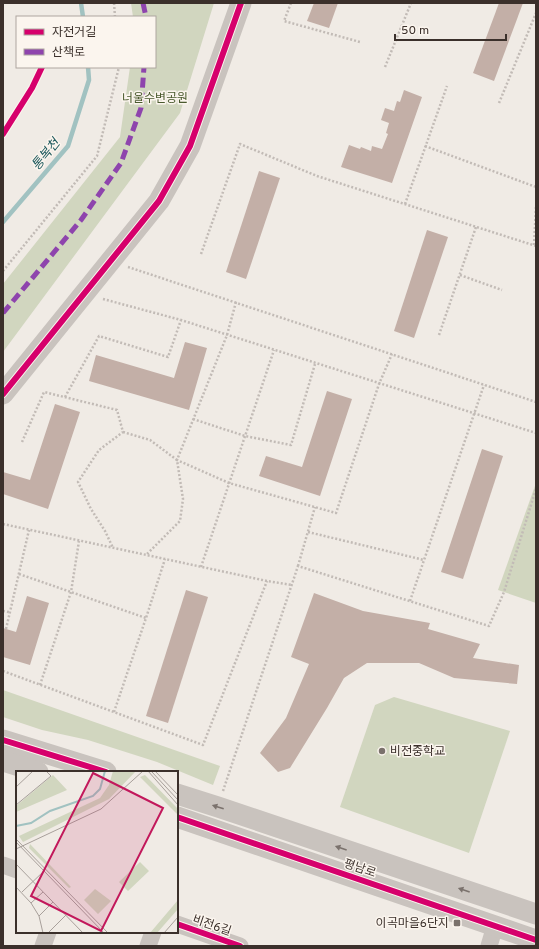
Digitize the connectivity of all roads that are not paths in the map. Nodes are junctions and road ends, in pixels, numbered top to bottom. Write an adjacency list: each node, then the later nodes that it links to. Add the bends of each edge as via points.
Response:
1 (242, 3): 2 (street, via 190,146 159,201)
2 (3, 394)
3 (4, 749): 4 (street); 5 (street)
4 (37, 771)
5 (102, 771)
6 (178, 794): 10 (street, one-way to 6)
7 (178, 817): 12 (street, 평남로)
8 (3, 865): 9 (street)
9 (16, 870)
10 (536, 914)
11 (178, 924): 18 (street, 비전6길)
12 (495, 926): 15 (street, 평남로); 19 (street)
13 (48, 933): 16 (street)
14 (153, 933): 17 (street)
15 (536, 940)
16 (43, 946)
17 (148, 946)
18 (240, 946)
19 (489, 946)

